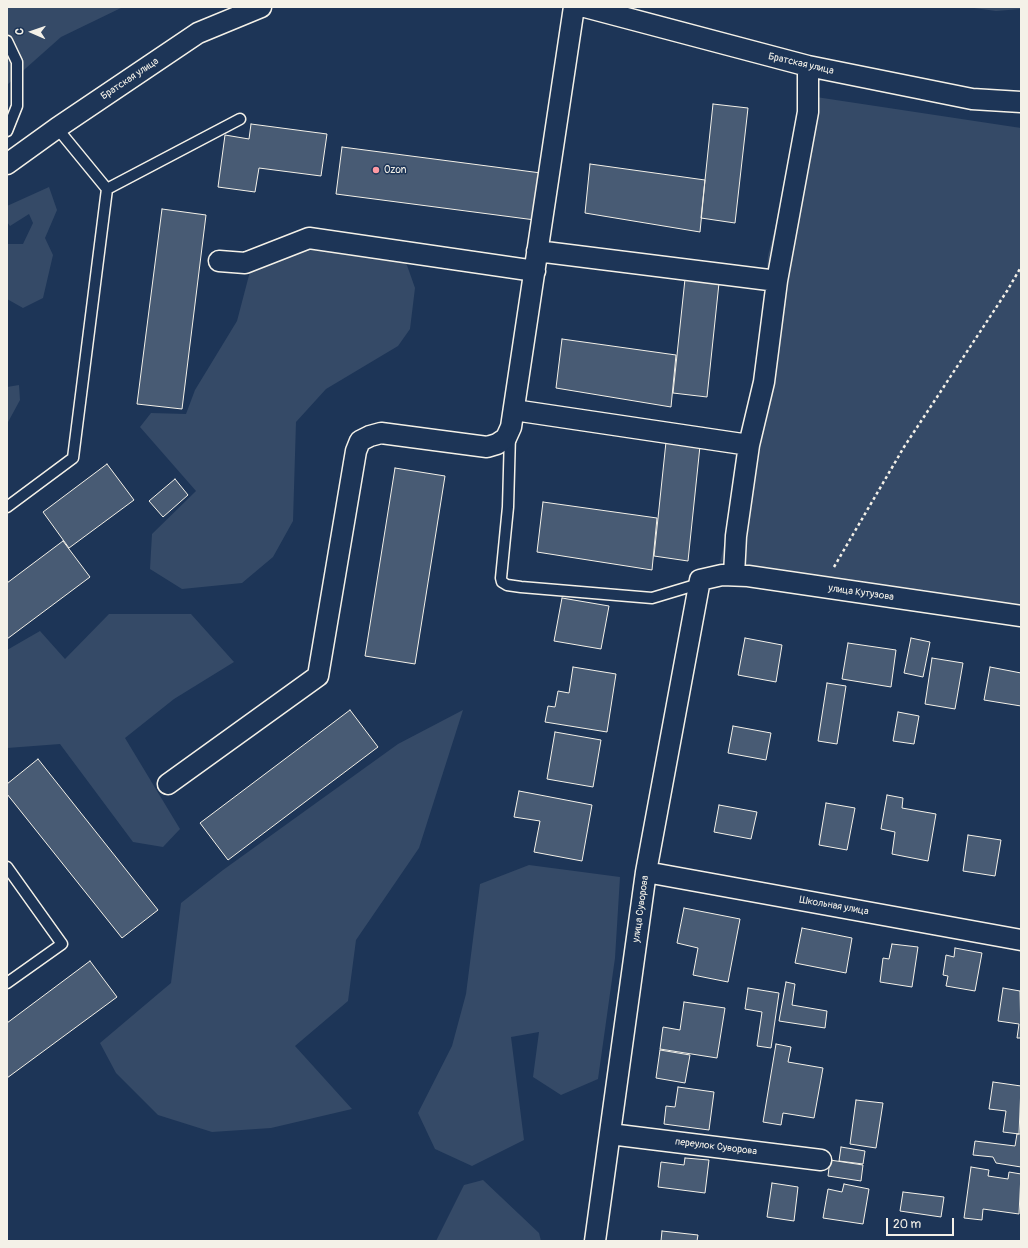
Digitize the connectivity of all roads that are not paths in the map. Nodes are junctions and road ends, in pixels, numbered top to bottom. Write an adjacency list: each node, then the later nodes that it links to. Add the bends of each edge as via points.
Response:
1 (261, 7): 8 (street, Братская улица, via 198,33)
2 (574, 7): 12 (street)
3 (585, 7): 5 (street, Братская улица)
4 (7, 41): 9 (lane, via 17,62 17,106)
5 (808, 66): 6 (street, Братская улица, via 972,99); 15 (street, via 808,112)
6 (1021, 102)
7 (240, 120): 11 (lane)
8 (57, 128): 10 (street, Братская улица); 11 (lane)
9 (7, 131)
10 (7, 164)
11 (107, 189): 19 (lane, via 73,458)
12 (537, 251): 14 (street); 15 (street)
13 (220, 261): 14 (street, via 244,263 309,238)
14 (535, 271): 16 (street)
15 (777, 281): 18 (street, via 764,382)
16 (514, 410): 17 (street); 18 (street)
17 (510, 430): 21 (lane, via 502,582 521,587 652,598 692,586); 23 (street, via 506,438 487,447 381,434 360,441 356,451 318,676)
18 (749, 445): 20 (street, via 736,536)
19 (7, 507)
20 (734, 576): 21 (street, улица Кутузова, via 722,575); 22 (street, улица Кутузова)
21 (700, 580): 25 (street, улица Суворова)
22 (1021, 616)
23 (168, 784)
24 (7, 867): 27 (lane, via 62,944)
25 (646, 872): 26 (street, Школьная улица); 28 (street, улица Суворова)
26 (1021, 940)
27 (7, 982)
28 (610, 1134): 29 (street, переулок Суворова); 30 (street, улица Суворова)
29 (821, 1160)
30 (595, 1241)

